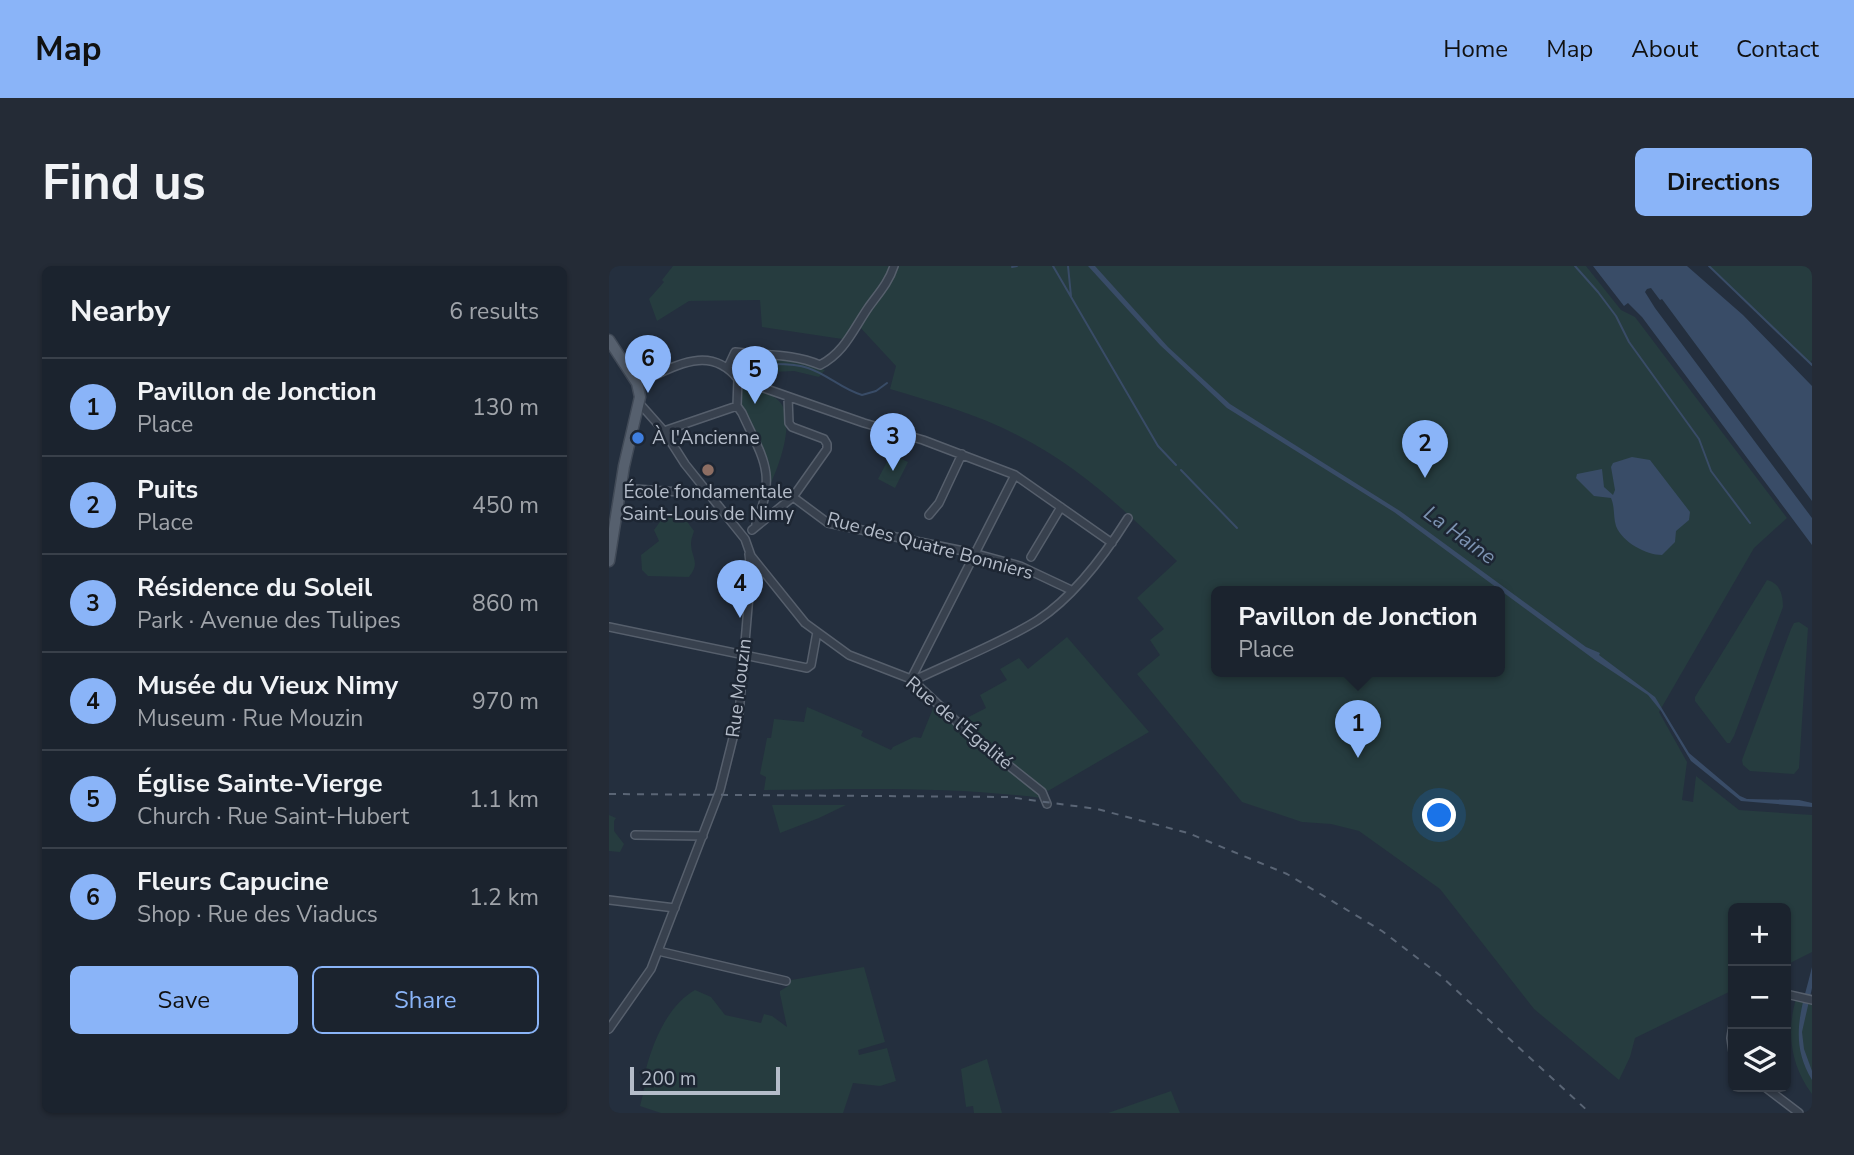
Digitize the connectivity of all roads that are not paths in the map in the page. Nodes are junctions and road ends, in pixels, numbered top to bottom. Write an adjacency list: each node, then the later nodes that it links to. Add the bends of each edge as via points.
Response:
1 (894, 266): 3 (street, via 849,340 826,362 820,365 789,355 735,352)
2 (609, 340): 5 (main road)
3 (731, 361): 4 (street); 5 (street, via 694,360)
4 (738, 379): 6 (street); 8 (street)
5 (637, 383): 7 (main road)
6 (788, 397): 10 (street); 14 (street, via 792,427 828,444)
7 (640, 404): 9 (street, Rue de l'Égalité); 12 (main road)
8 (737, 406): 9 (street); 18 (street, via 768,478)
9 (664, 431): 13 (street, Rue de l'Égalité)
10 (962, 454): 11 (street); 16 (street)
11 (1015, 475): 15 (street); 21 (street)
12 (620, 488): 13 (street); 23 (main road)
13 (709, 494): 19 (street, Rue de l'Égalité)
14 (793, 497): 18 (street); 21 (street, Rue des Quatre Bonniers, via 828,523)
15 (1061, 507): 20 (street); 22 (street)
16 (929, 515)
17 (1128, 518): 20 (street)
18 (752, 530): 19 (street)
19 (745, 539): 26 (street, Rue de l'Égalité, via 751,556 794,611); 27 (street, Rue Mouzin, via 751,571)
20 (1112, 543): 24 (street)
21 (973, 553): 24 (street, Rue des Quatre Bonniers, via 1026,568); 28 (street)
22 (1031, 557)
23 (609, 561)
24 (1071, 590): 28 (street, via 1038,620)
25 (609, 626): 27 (street)
26 (817, 632): 27 (street, via 809,667); 28 (street, Rue de l'Égalité, via 849,655)
27 (744, 654): 31 (street, Rue Mouzin, via 739,714)
28 (911, 680): 29 (street, Rue de l'Égalité, via 1042,792)
29 (1048, 804)
30 (635, 835): 31 (street)
31 (703, 836): 33 (street, Rue Mouzin)
32 (609, 900): 33 (street)
33 (675, 908): 34 (street, Rue Mouzin)
34 (658, 951): 35 (street); 38 (street, Rue Mouzin, via 645,979)
35 (786, 981)
36 (1791, 995): 37 (street)
37 (1812, 1000)
38 (609, 1029)
39 (1772, 1092): 40 (street)
40 (1799, 1113)

